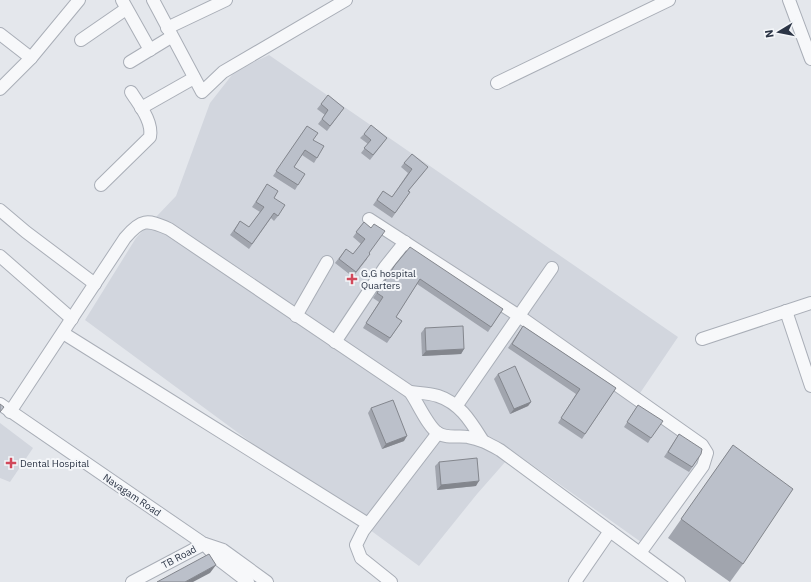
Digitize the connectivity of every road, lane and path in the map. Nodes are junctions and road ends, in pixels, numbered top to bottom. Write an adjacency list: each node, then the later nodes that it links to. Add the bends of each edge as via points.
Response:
1 (79, 0): 12 (street)
2 (153, 0): 8 (street)
3 (226, 0): 8 (street)
4 (346, 0): 15 (street, via 223,72 202,92)
5 (669, 0): 16 (street)
6 (789, 0): 13 (street)
7 (124, 4): 10 (street); 11 (street)
8 (169, 32): 11 (street); 15 (street)
9 (0, 34): 12 (street)
10 (81, 40)
11 (150, 50): 14 (street)
12 (31, 58): 17 (street)
13 (811, 59)
14 (130, 62)
15 (194, 78): 19 (street)
16 (497, 83)
17 (0, 89)
18 (131, 92): 19 (street)
19 (141, 108): 20 (street, via 148,120 150,137)
20 (101, 185)
21 (0, 210): 27 (street)
22 (369, 219): 23 (street)
23 (405, 242): 31 (street); 35 (street)
24 (0, 256): 32 (street)
25 (327, 262): 30 (street)
26 (552, 268): 31 (street)
27 (95, 284): 30 (street, via 125,238 140,223 147,221 169,229); 32 (street)
28 (811, 303): 29 (street)
29 (786, 311): 34 (street); 36 (street)
30 (296, 316): 35 (street)
31 (519, 316): 39 (street); 46 (street, via 695,439 707,453 703,466)
32 (72, 319): 33 (street)
33 (62, 333): 40 (street); 43 (street)
34 (702, 339)
35 (335, 342): 37 (street)
36 (811, 386)
37 (410, 392): 39 (street, via 437,396); 41 (street, via 432,428)
38 (0, 404): 40 (street, Navagam Road)
39 (457, 405): 42 (street)
40 (10, 412): 45 (street, Navagam Road)
41 (438, 433): 42 (street); 43 (street)
42 (483, 441): 44 (street, via 500,450)
43 (368, 524): 50 (street, via 356,545 361,558)
44 (610, 531): 46 (street); 51 (street)
45 (204, 544): 47 (street, TB Road); 48 (street, Navagam Road, via 218,559); 49 (street, Navagam Road, via 223,550)
46 (640, 553): 52 (street)
47 (132, 582)
48 (248, 582)
49 (267, 582)
50 (391, 582)
51 (575, 582)
52 (679, 582)

